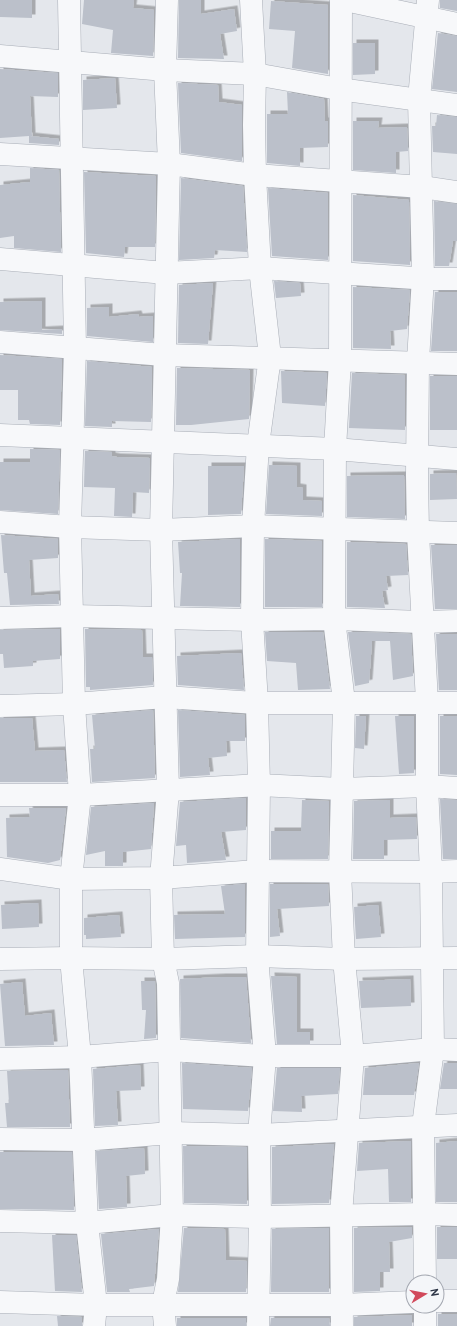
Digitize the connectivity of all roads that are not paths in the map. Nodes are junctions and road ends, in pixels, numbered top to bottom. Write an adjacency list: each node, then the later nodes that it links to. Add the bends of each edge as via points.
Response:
1 (69, 0): 9 (street)
2 (167, 0): 10 (street)
3 (251, 0): 11 (street)
4 (341, 0): 12 (street)
5 (345, 0): 6 (street)
6 (428, 9): 7 (street); 13 (street)
7 (457, 24)
8 (0, 56): 9 (street)
9 (71, 61): 10 (street); 16 (street)
10 (165, 70): 11 (street); 17 (street)
11 (255, 74): 12 (street); 18 (street)
12 (339, 89): 13 (street); 19 (street)
13 (419, 99): 14 (street); 20 (street)
14 (457, 105)
15 (0, 154): 16 (street)
16 (72, 157): 17 (street); 23 (street)
17 (169, 164): 18 (street); 25 (street)
18 (255, 175): 19 (street); 24 (street)
19 (341, 182): 20 (street); 26 (street)
20 (422, 187): 21 (street); 27 (street)
21 (457, 192)
22 (0, 259): 23 (street)
23 (73, 265): 25 (street); 30 (street)
24 (260, 268): 25 (street); 26 (street); 32 (street)
25 (166, 272): 31 (street)
26 (341, 274): 27 (street); 33 (street)
27 (423, 278): 28 (street); 34 (street)
28 (457, 279)
29 (0, 342): 30 (street)
30 (76, 348): 31 (street); 37 (street)
31 (164, 355): 32 (street); 38 (street)
32 (270, 357): 33 (street); 39 (street)
33 (340, 360): 34 (street); 40 (street)
34 (418, 362): 35 (street); 41 (street)
35 (457, 364)
36 (0, 435): 37 (street)
37 (73, 438): 38 (street); 45 (street)
38 (163, 442): 39 (street); 46 (street)
39 (258, 445): 40 (street); 44 (street)
40 (335, 449): 41 (street); 47 (street)
41 (418, 456): 42 (street); 48 (street)
42 (457, 459)
43 (0, 522): 45 (street)
44 (252, 526): 46 (street); 47 (street); 54 (street)
45 (70, 527): 46 (street); 50 (street)
46 (161, 530): 51 (street)
47 (334, 530): 48 (street); 53 (street)
48 (418, 533): 49 (street); 56 (street)
49 (457, 533)
50 (73, 616): 51 (street); 52 (street); 62 (street)
51 (162, 617): 54 (street); 57 (street)
52 (0, 618)
53 (334, 619): 54 (street); 56 (street); 58 (street)
54 (252, 620): 60 (street)
55 (457, 621): 56 (street)
56 (422, 622): 59 (street)
57 (165, 697): 60 (street); 62 (street); 68 (street)
58 (344, 702): 59 (street); 60 (street); 66 (street)
59 (427, 702): 61 (street); 65 (street)
60 (257, 703): 64 (street)
61 (457, 703)
62 (74, 704): 63 (street); 70 (street)
63 (0, 706)
64 (259, 785): 66 (street); 68 (street); 72 (street)
65 (427, 786): 66 (street); 67 (street); 75 (street)
66 (341, 788): 74 (street)
67 (457, 788)
68 (168, 790): 70 (street); 76 (street)
69 (0, 795): 70 (street)
70 (80, 795): 77 (street)
71 (0, 869): 77 (street)
72 (257, 871): 74 (street); 76 (street); 78 (street)
73 (457, 871): 75 (street)
74 (340, 872): 75 (street); 80 (street)
75 (431, 872): 81 (street)
76 (161, 878): 77 (street); 84 (street)
77 (71, 879): 79 (street)
78 (257, 956): 80 (street); 84 (street); 88 (street)
79 (71, 958): 83 (street); 84 (street); 90 (street)
80 (344, 958): 81 (street); 89 (street)
81 (431, 958): 82 (street); 85 (street)
82 (457, 958)
83 (0, 959)
84 (163, 959): 86 (street, via 168,984)
85 (433, 1049): 87 (street); 89 (street); 93 (street)
86 (170, 1050): 88 (street); 90 (street); 95 (street)
87 (457, 1050)
88 (265, 1056): 89 (street); 96 (street)
89 (353, 1056): 94 (street)
90 (80, 1057): 91 (street); 98 (street)
91 (0, 1059)
92 (457, 1125): 93 (street)
93 (423, 1126): 94 (street); 99 (street)
94 (346, 1130): 96 (street); 101 (street)
95 (171, 1133): 96 (street); 98 (street); 100 (street)
96 (259, 1135): 103 (street)
97 (0, 1138): 98 (street)
98 (82, 1140): 105 (street)
99 (425, 1214): 101 (street); 102 (street); 106 (street)
100 (172, 1215): 103 (street); 105 (street); 111 (street, via 168,1278)
101 (341, 1215): 103 (street); 113 (street)
102 (457, 1215)
103 (260, 1217): 112 (street)
104 (0, 1221): 105 (street)
105 (87, 1223): 115 (street)
106 (425, 1274)
107 (457, 1301): 110 (street)
108 (0, 1302): 115 (street)
109 (405, 1302): 113 (street)
110 (445, 1302)
111 (163, 1304): 112 (street); 115 (street); 116 (street)
112 (258, 1304): 113 (street); 117 (street)
113 (341, 1305): 118 (street)
114 (425, 1314): 119 (street)
115 (95, 1315)
116 (165, 1326)
117 (258, 1326)
118 (342, 1326)
119 (426, 1326)

